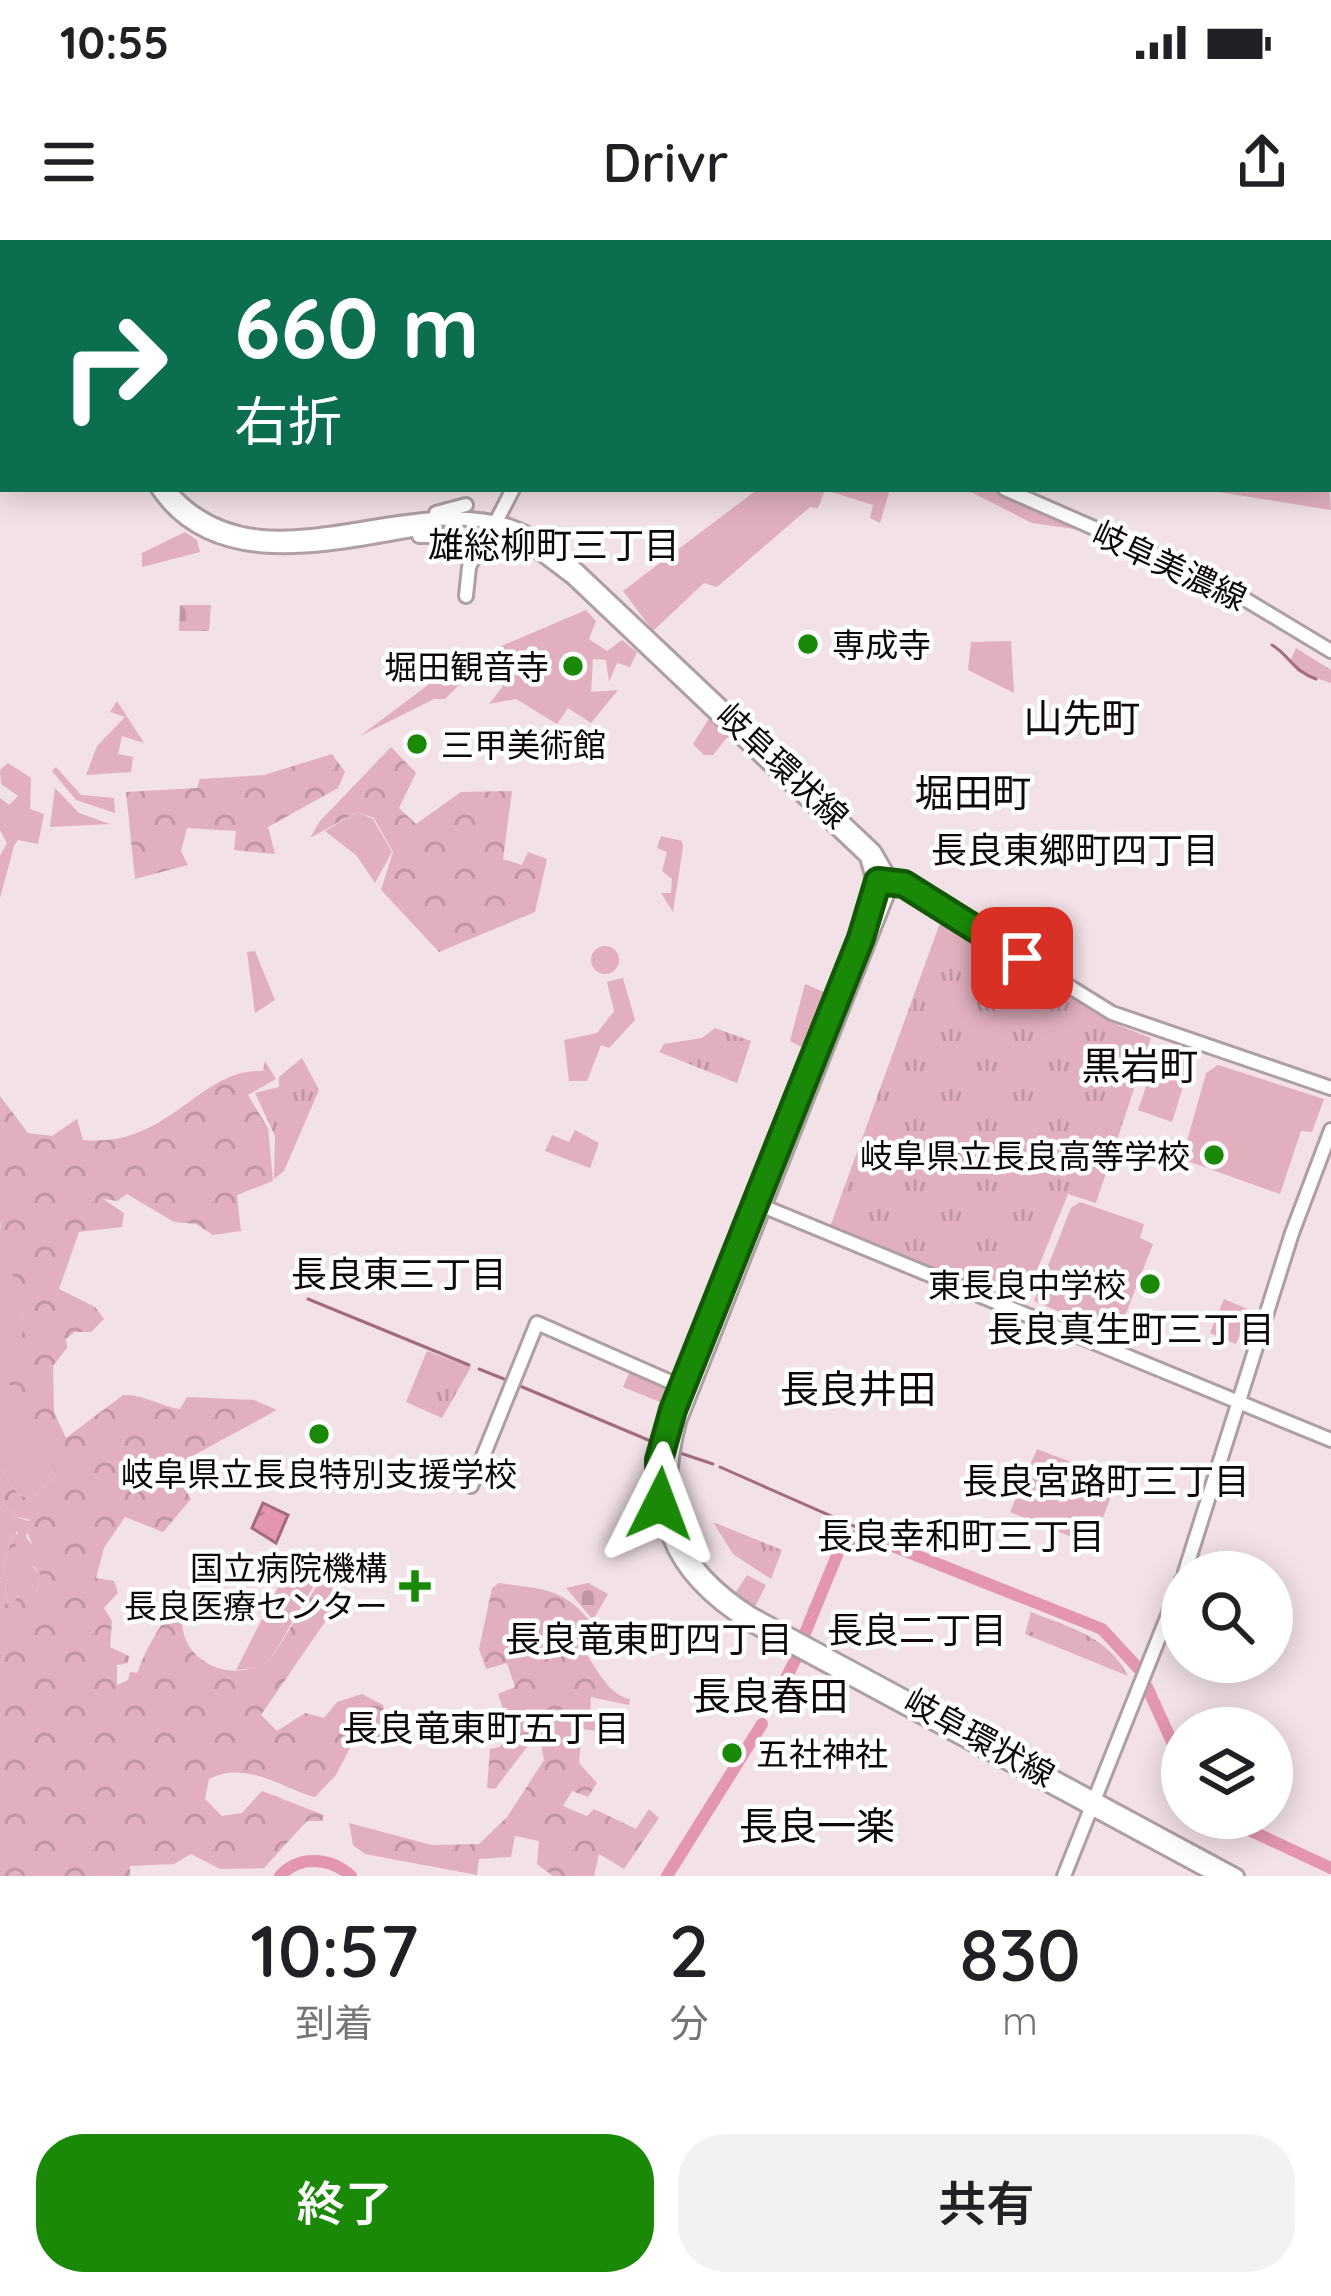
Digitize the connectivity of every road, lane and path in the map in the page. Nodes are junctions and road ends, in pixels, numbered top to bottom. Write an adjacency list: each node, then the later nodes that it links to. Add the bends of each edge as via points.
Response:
1 (162, 492): 7 (main road, 岐阜環状線)
2 (171, 492): 7 (main road, 岐阜環状線)
3 (511, 492): 6 (main road)
4 (1011, 492): 12 (main road, 岐阜美濃線, via 1213,580)
5 (466, 505): 10 (main road)
6 (498, 518)
7 (200, 524): 10 (main road, 岐阜環状線, via 232,542)
8 (486, 534): 11 (main road, via 469,567)
9 (454, 536): 10 (main road, via 290,552)
10 (273, 543): 13 (main road, 岐阜環状線, via 449,526 527,543 867,857)
11 (466, 596)
12 (1331, 651)
13 (882, 881): 14 (main road, via 911,888 1122,1018); 16 (main road, 岐阜環状線)
14 (1331, 1088)
15 (1331, 1130): 18 (main road)
16 (760, 1205): 17 (main road, 岐阜環状線); 18 (main road); 23 (main road, 岐阜環状線, via 669,1461 668,1501 686,1552 710,1585 753,1616)
17 (682, 1387): 20 (main road, via 537,1322); 23 (main road, 岐阜環状線, via 658,1487 668,1538 704,1591 757,1628)
18 (1240, 1403): 19 (main road); 21 (main road)
19 (1331, 1440)
20 (471, 1486)
21 (1192, 1551)
22 (1161, 1635): 23 (main road)
23 (1095, 1805): 24 (main road); 25 (main road, 岐阜環状線); 26 (main road, 岐阜環状線)
24 (1064, 1876)
25 (1217, 1876)
26 (1237, 1876)

